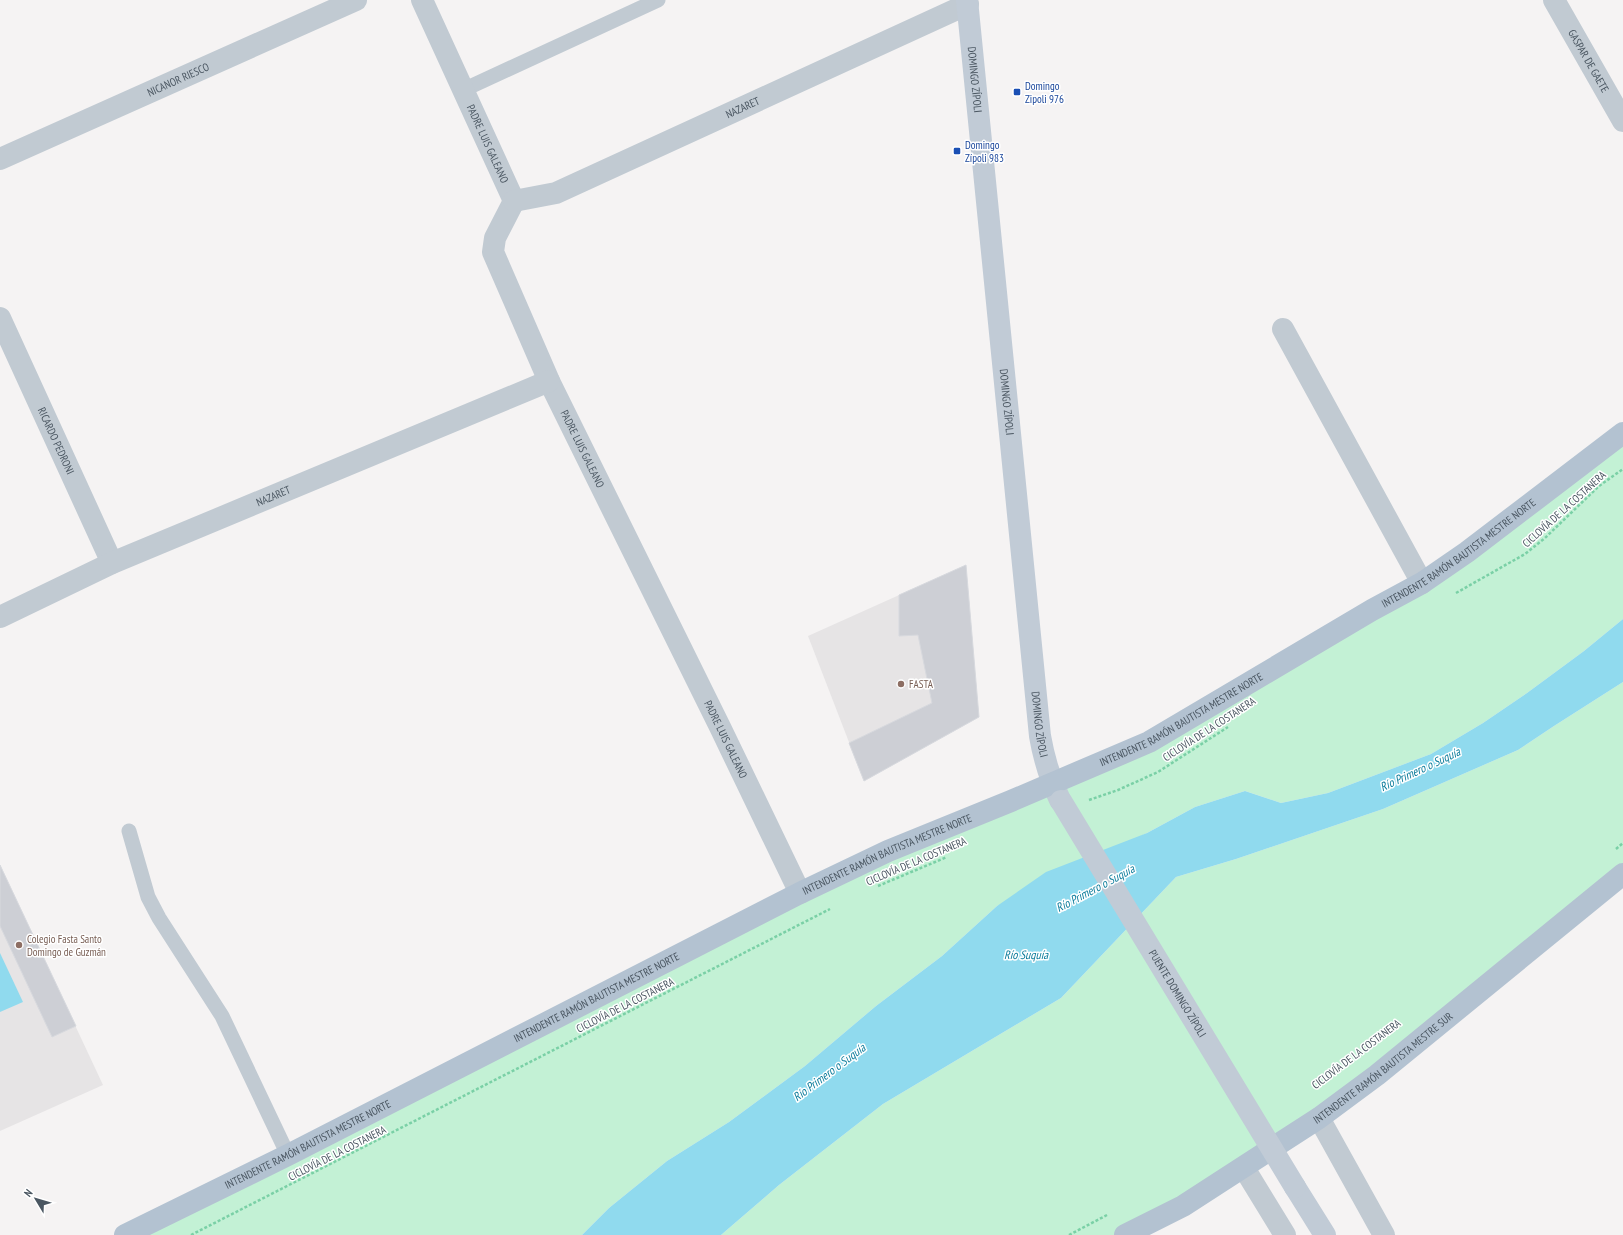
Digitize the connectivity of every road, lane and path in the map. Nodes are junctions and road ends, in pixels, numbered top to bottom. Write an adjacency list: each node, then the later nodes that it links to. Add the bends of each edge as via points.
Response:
1 (356, 0): 8 (street, NICANOR RIESCO)
2 (422, 0): 6 (street, PADRE LUIS GALEANO)
3 (658, 0): 6 (lane)
4 (1554, 0): 7 (street, GASPAR DE GAETE)
5 (968, 2): 9 (street, NAZARET, via 556,193); 20 (main road, DOMINGO ZÍPOLI, via 1040,736 1045,762)
6 (464, 90): 9 (street, PADRE LUIS GALEANO)
7 (1623, 121)
8 (0, 159)
9 (514, 201): 12 (street, PADRE LUIS GALEANO, via 495,238 493,252)
10 (0, 318): 15 (street, RICARDO PEDRONI)
11 (1283, 329): 16 (street)
12 (549, 381): 15 (street, NAZARET); 28 (street, PADRE LUIS GALEANO)
13 (1623, 434): 16 (main road, INTENDENTE RAMÓN BAUTISTA MESTRE NORTE)
14 (1623, 469): 17 (path, CICLOVÍA DE LA COSTANERA, via 1599,486 1525,554)
15 (112, 564): 18 (street, NAZARET)
16 (1422, 583): 20 (main road, INTENDENTE RAMÓN BAUTISTA MESTRE NORTE, via 1149,742)
17 (1449, 597)
18 (0, 617)
19 (1231, 725): 21 (path, CICLOVÍA DE LA COSTANERA, via 1158,772)
20 (1056, 792): 28 (main road, INTENDENTE RAMÓN BAUTISTA MESTRE NORTE, via 888,851); 39 (main road, PUENTE DOMINGO ZÍPOLI, bridge)
21 (1083, 803)
22 (129, 831): 31 (lane, via 148,897 222,1016)
23 (1623, 843): 25 (path)
24 (953, 854): 27 (path, CICLOVÍA DE LA COSTANERA)
25 (1611, 854)
26 (1623, 874): 30 (main road, INTENDENTE RAMÓN BAUTISTA MESTRE SUR, via 1377,1076)
27 (876, 887)
28 (800, 893): 31 (main road, INTENDENTE RAMÓN BAUTISTA MESTRE NORTE)
29 (835, 907): 35 (path, CICLOVÍA DE LA COSTANERA)
30 (1319, 1118): 32 (main road, INTENDENTE RAMÓN BAUTISTA MESTRE SUR); 40 (street)
31 (288, 1155): 34 (main road, INTENDENTE RAMÓN BAUTISTA MESTRE NORTE)
32 (1244, 1168): 37 (main road, INTENDENTE RAMÓN BAUTISTA MESTRE SUR, via 1183,1206); 38 (street)
33 (1110, 1214): 36 (path)
34 (125, 1235)
35 (191, 1235)
36 (1069, 1235)
37 (1125, 1235)
38 (1285, 1235)
39 (1325, 1235)
40 (1384, 1235)

